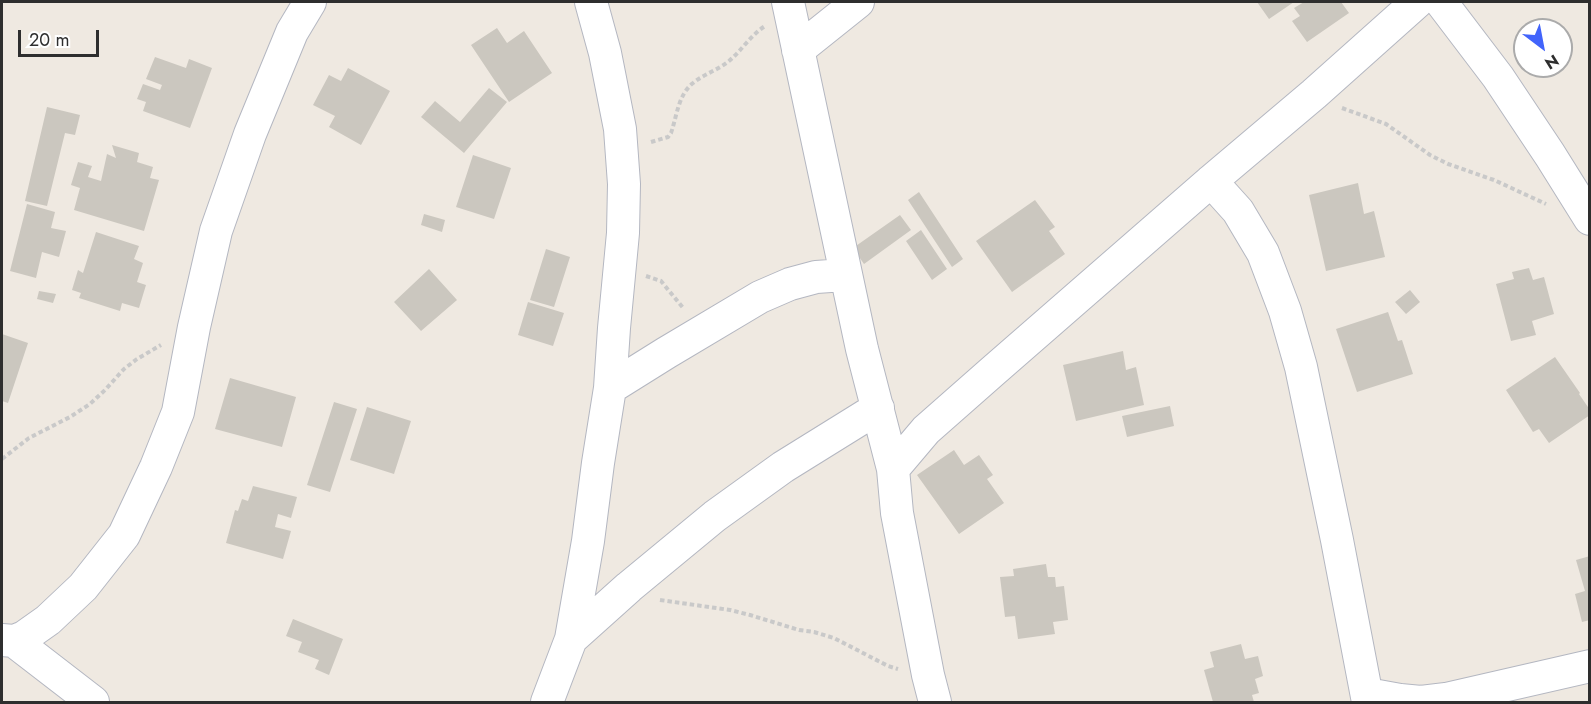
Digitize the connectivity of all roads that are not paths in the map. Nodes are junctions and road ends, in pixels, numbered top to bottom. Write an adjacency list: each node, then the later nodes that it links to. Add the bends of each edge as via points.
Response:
1 (310, 2): 15 (street, via 292,32 250,134 216,231 178,412 124,535 83,587 48,620 24,637)
2 (591, 2): 11 (street, via 620,129 624,194)
3 (858, 2): 7 (street)
4 (1417, 2): 8 (street)
5 (1441, 2): 9 (street, via 1498,77)
6 (789, 8): 7 (street)
7 (798, 50): 10 (street)
8 (1211, 181): 13 (street, via 935,423); 18 (street, via 1238,211 1263,253 1285,311 1301,367)
9 (1590, 219)
10 (845, 274): 11 (street, via 790,284 760,297); 12 (street)
11 (610, 388): 14 (street)
12 (878, 408): 13 (street); 14 (street, via 783,467 715,516)
13 (892, 469): 17 (street)
14 (571, 639): 20 (street)
15 (8, 640): 19 (street)
16 (1590, 666): 18 (street, via 1446,699 1421,702)
17 (932, 689)
18 (1367, 698)
19 (93, 702)
20 (546, 702)

